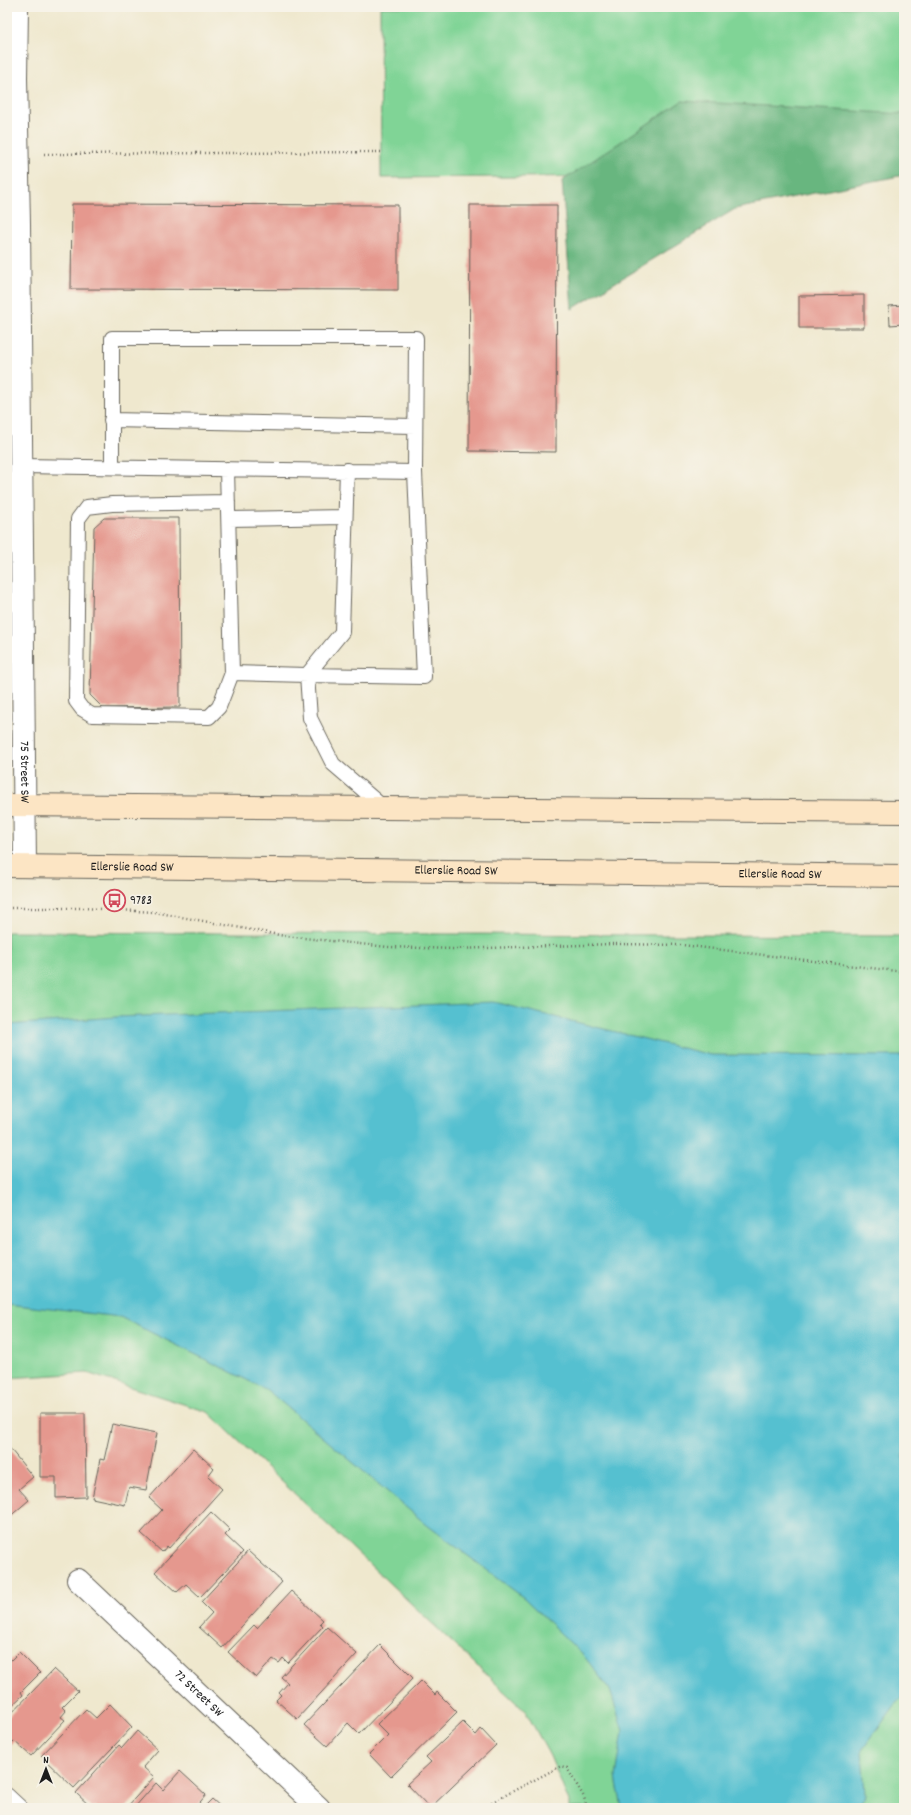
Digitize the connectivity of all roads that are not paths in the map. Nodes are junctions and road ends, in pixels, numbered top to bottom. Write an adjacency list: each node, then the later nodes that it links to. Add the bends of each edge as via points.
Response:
1 (17, 7): 2 (street, 75 Street SW, via 18,154)
2 (13, 224): 5 (street, 75 Street SW)
3 (111, 420): 4 (lane); 4 (lane, via 112,338 416,338); 6 (lane)
4 (415, 426): 9 (lane)
5 (21, 466): 6 (lane); 15 (street, 75 Street SW)
6 (112, 467): 7 (lane)
7 (227, 469): 8 (lane); 10 (lane)
8 (347, 470): 9 (lane); 11 (lane)
9 (415, 472): 14 (lane, via 424,677)
10 (228, 502): 12 (lane); 13 (lane, via 112,504 87,507 78,519 76,701 82,710 92,715 209,717 219,707)
11 (344, 517): 12 (lane); 14 (lane, via 342,632)
12 (229, 519): 13 (lane)
13 (232, 673): 14 (lane)
14 (307, 675): 16 (lane, via 310,718 333,764)
15 (15, 805): 16 (main road); 18 (street, 75 Street SW)
16 (383, 807): 17 (main road)
17 (904, 812)
18 (16, 866): 19 (main road, Ellerslie Road SW)
19 (904, 876)
20 (78, 1580): 23 (street, 72 Street SW)
21 (7, 1794): 22 (lane)
22 (21, 1808)
23 (319, 1808)

